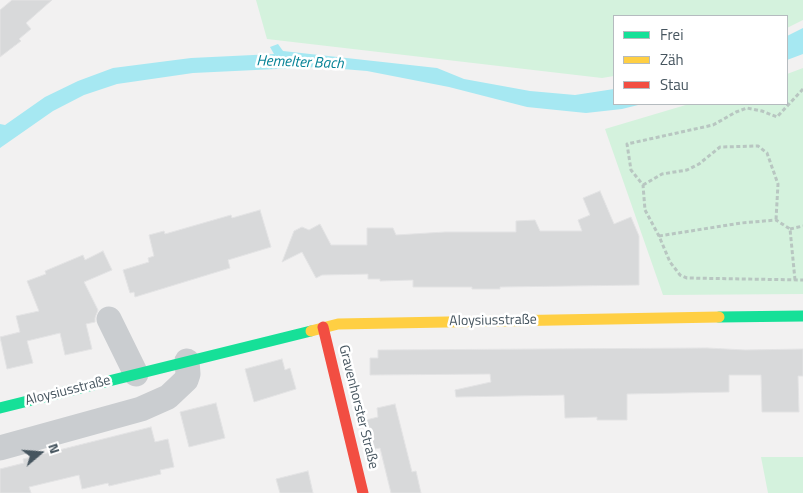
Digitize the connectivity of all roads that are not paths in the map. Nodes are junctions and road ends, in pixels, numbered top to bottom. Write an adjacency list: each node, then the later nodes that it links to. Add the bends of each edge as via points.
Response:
1 (803, 316): 3 (street, Aloysiusstraße, via 338,324)
2 (109, 318): 5 (street)
3 (323, 327): 4 (street, Aloysiusstraße); 8 (street, Gravenhorster Straße)
4 (187, 360): 5 (street, Aloysiusstraße); 7 (street, via 186,380 168,397 140,410)
5 (136, 374): 6 (street, Aloysiusstraße)
6 (0, 408)
7 (0, 448)
8 (363, 493)

